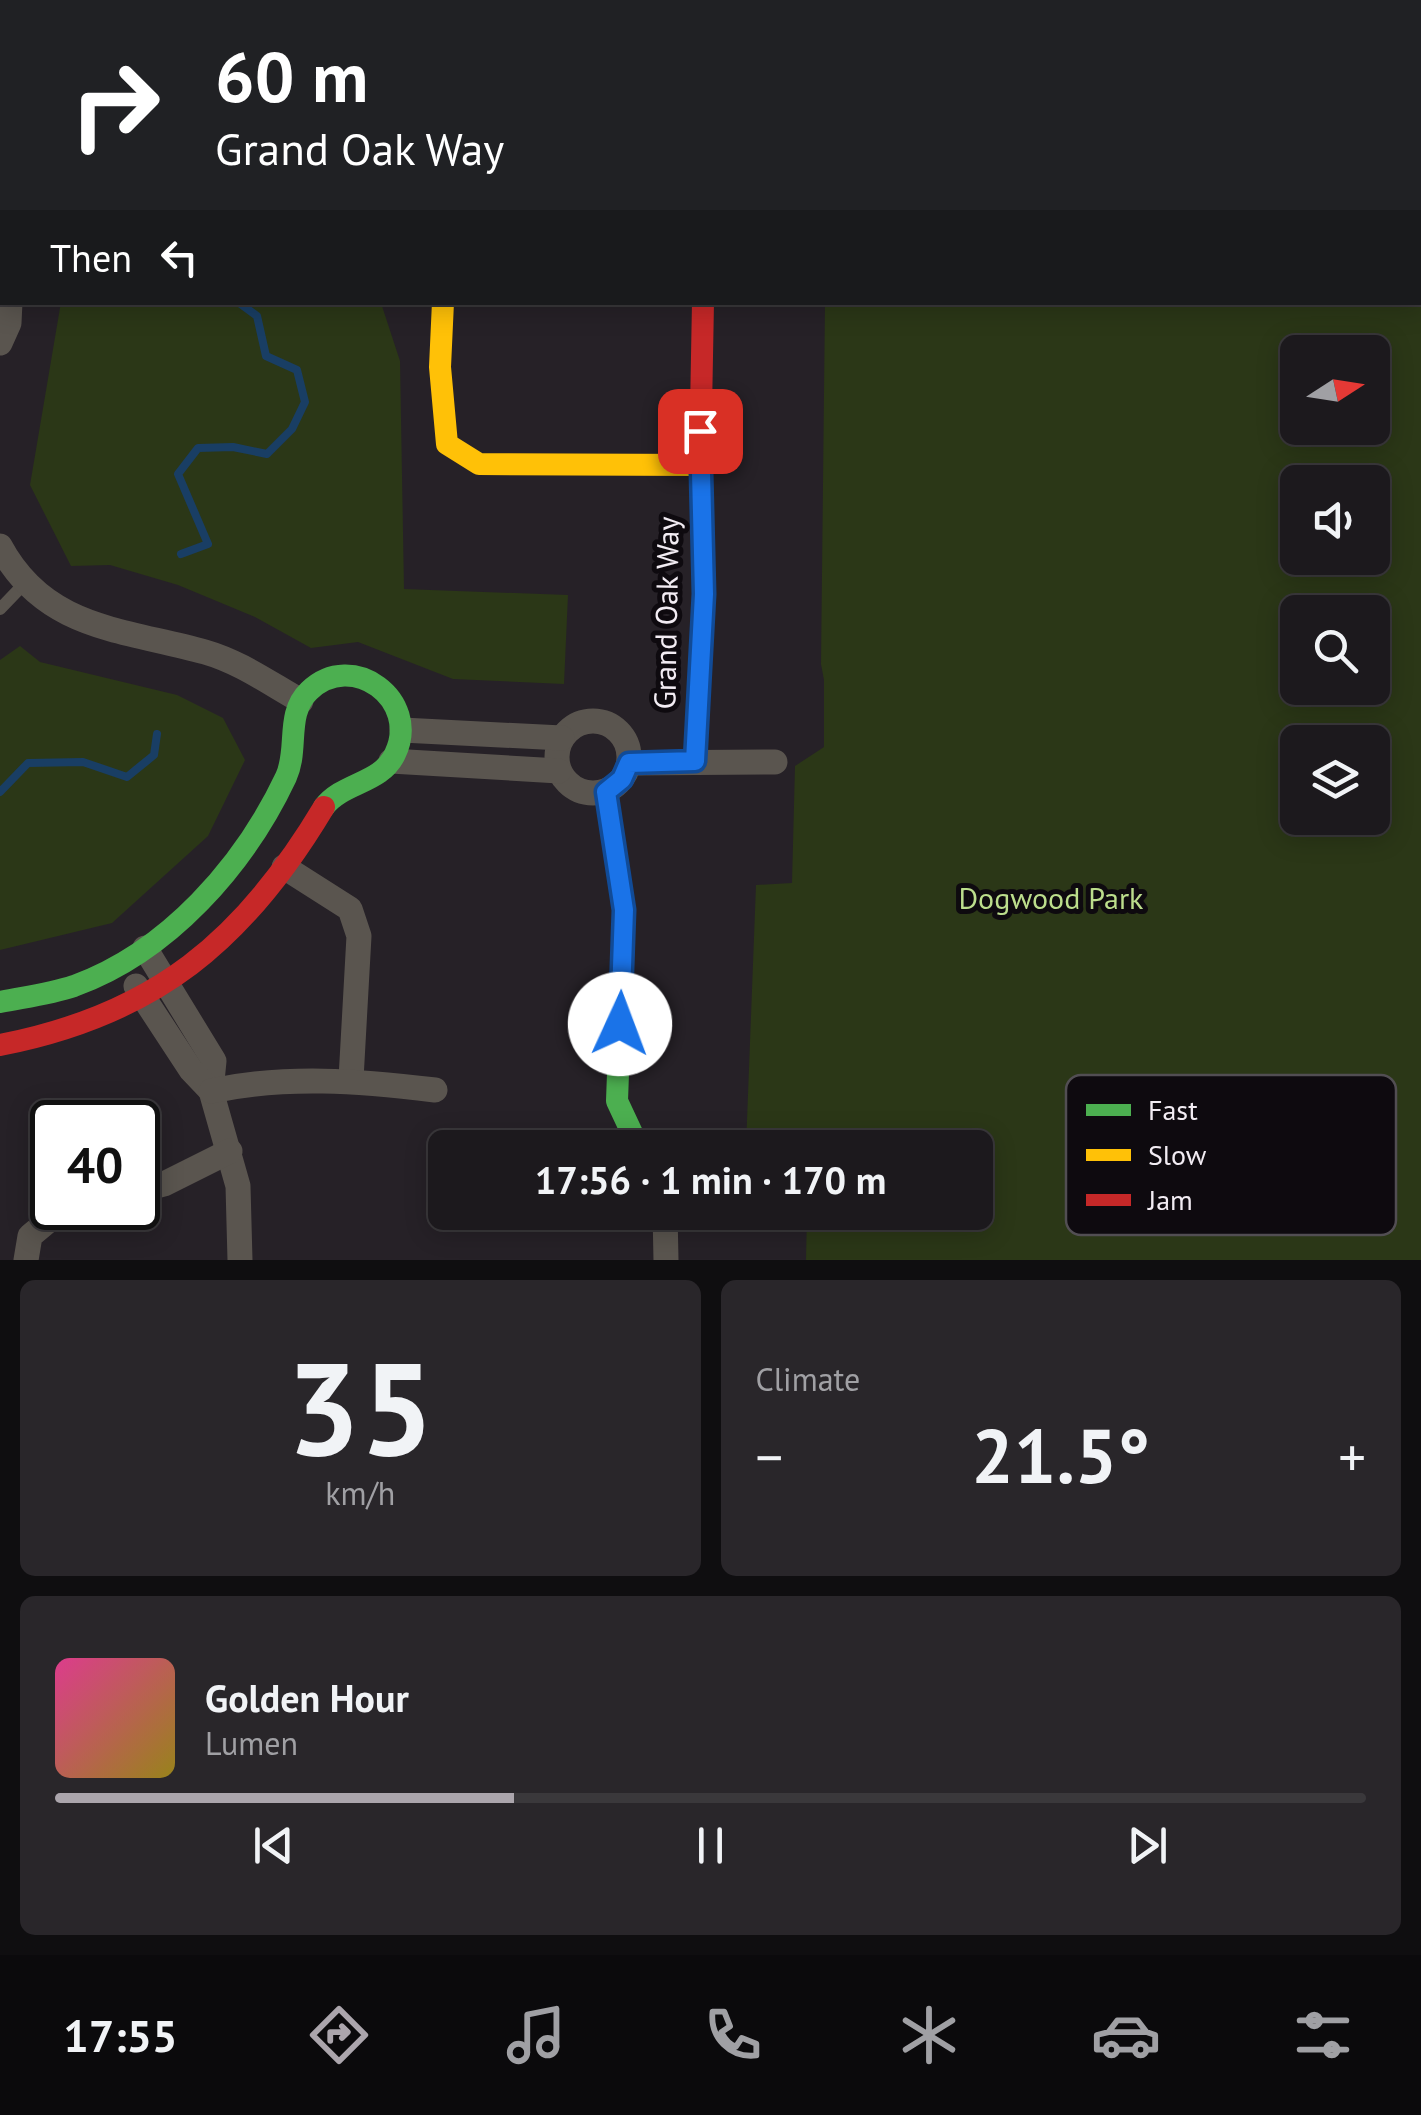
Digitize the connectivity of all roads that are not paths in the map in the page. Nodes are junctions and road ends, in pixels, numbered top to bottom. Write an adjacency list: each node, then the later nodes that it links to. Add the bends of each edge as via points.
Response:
1 (10, 305): 4 (street)
2 (443, 305): 5 (street, via 447,444 479,464)
3 (703, 305): 5 (street, Grand Oak Way)
4 (0, 343)
5 (700, 465): 12 (street, Grand Oak Way, via 704,594)
6 (0, 546): 7 (street)
7 (24, 584): 8 (lane); 9 (street, via 63,612 128,636 206,652 248,668)
8 (0, 608)
9 (301, 701): 10 (street, via 328,678 362,677 391,697); 19 (street, via 288,776 247,844 177,925)
10 (402, 730): 11 (street); 13 (street)
11 (562, 738): 15 (street, via 582,723 607,724 620,734); 16 (street)
12 (695, 761): 14 (street); 15 (street)
13 (391, 762): 16 (street); 18 (street, via 328,801)
14 (775, 762)
15 (629, 763): 17 (street)
16 (559, 770): 17 (street, via 576,790)
17 (606, 792): 27 (street, via 624,910 617,1101)
18 (284, 868): 20 (street, via 226,936); 24 (street, via 350,909 359,936)
19 (134, 954): 20 (street); 21 (street); 22 (street, via 78,984)
20 (168, 982): 21 (street); 26 (street, via 214,1061)
21 (141, 996): 23 (street, via 40,1039); 26 (street)
22 (0, 1002)
23 (0, 1046)
24 (351, 1080): 25 (street); 26 (street, via 246,1083)
25 (436, 1090)
26 (211, 1091): 28 (street)
27 (631, 1130)
28 (230, 1151): 29 (street); 33 (street)
29 (160, 1185)
30 (37, 1230): 32 (street)
31 (665, 1230): 34 (street)
32 (26, 1260)
33 (240, 1260)
34 (666, 1260)

